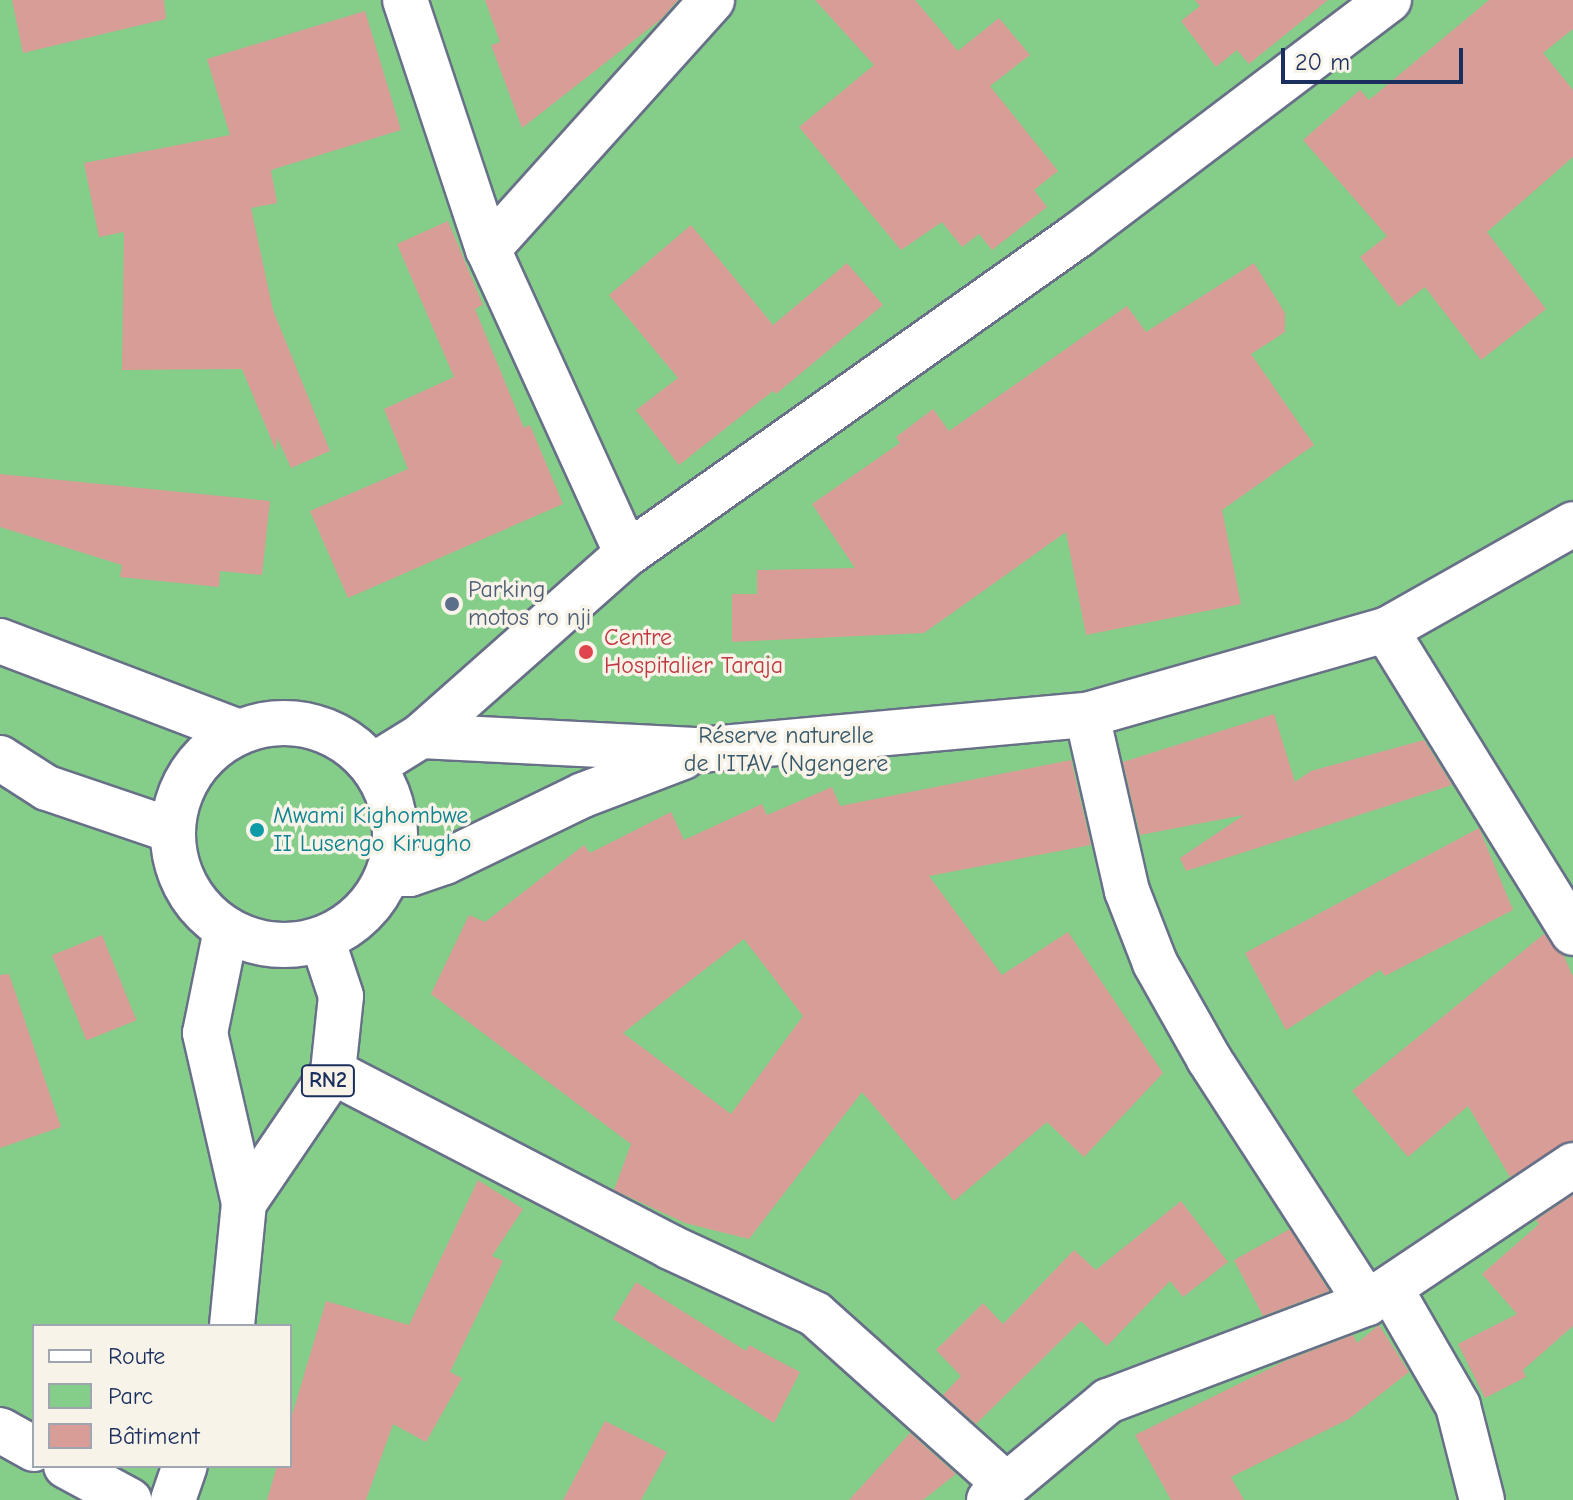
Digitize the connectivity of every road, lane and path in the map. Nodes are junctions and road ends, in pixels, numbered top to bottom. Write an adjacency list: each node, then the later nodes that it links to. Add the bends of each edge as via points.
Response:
1 (405, 0): 4 (main road)
2 (712, 0): 4 (main road)
3 (1389, 0): 6 (main road, via 1078,235)
4 (488, 249): 6 (main road)
5 (1573, 524): 7 (main road)
6 (627, 554): 11 (main road)
7 (1386, 630): 9 (main road); 18 (main road)
8 (0, 641): 10 (main road)
9 (1087, 715): 12 (main road); 23 (main road, via 1127,891 1155,963 1209,1059)
10 (237, 731): 14 (main road, via 274,721 312,724); 15 (main road, via 206,752 184,782)
11 (421, 736): 12 (main road); 14 (main road)
12 (700, 750): 16 (main road, via 583,795 445,862 410,874)
13 (0, 758): 15 (main road, via 47,788)
14 (374, 765): 16 (main road, via 392,799 397,836)
15 (171, 830): 17 (main road, via 173,852 206,915)
16 (389, 874): 19 (main road, via 370,906)
17 (226, 930): 19 (main road, via 265,946); 22 (main road, RN2, via 205,1033)
18 (1573, 933)
19 (322, 939): 20 (main road, RN2, via 341,996)
20 (333, 1072): 22 (main road, RN2); 29 (main road, via 670,1247 815,1314)
21 (1573, 1165): 23 (main road)
22 (244, 1203): 24 (main road, RN2)
23 (1378, 1296): 29 (main road, via 1108,1401); 32 (main road, via 1458,1406)
24 (232, 1324)
25 (0, 1430): 26 (main road)
26 (32, 1448)
27 (70, 1468): 30 (main road)
28 (184, 1468): 31 (main road)
29 (997, 1492)
30 (129, 1500)
31 (173, 1500)
32 (1482, 1500)

